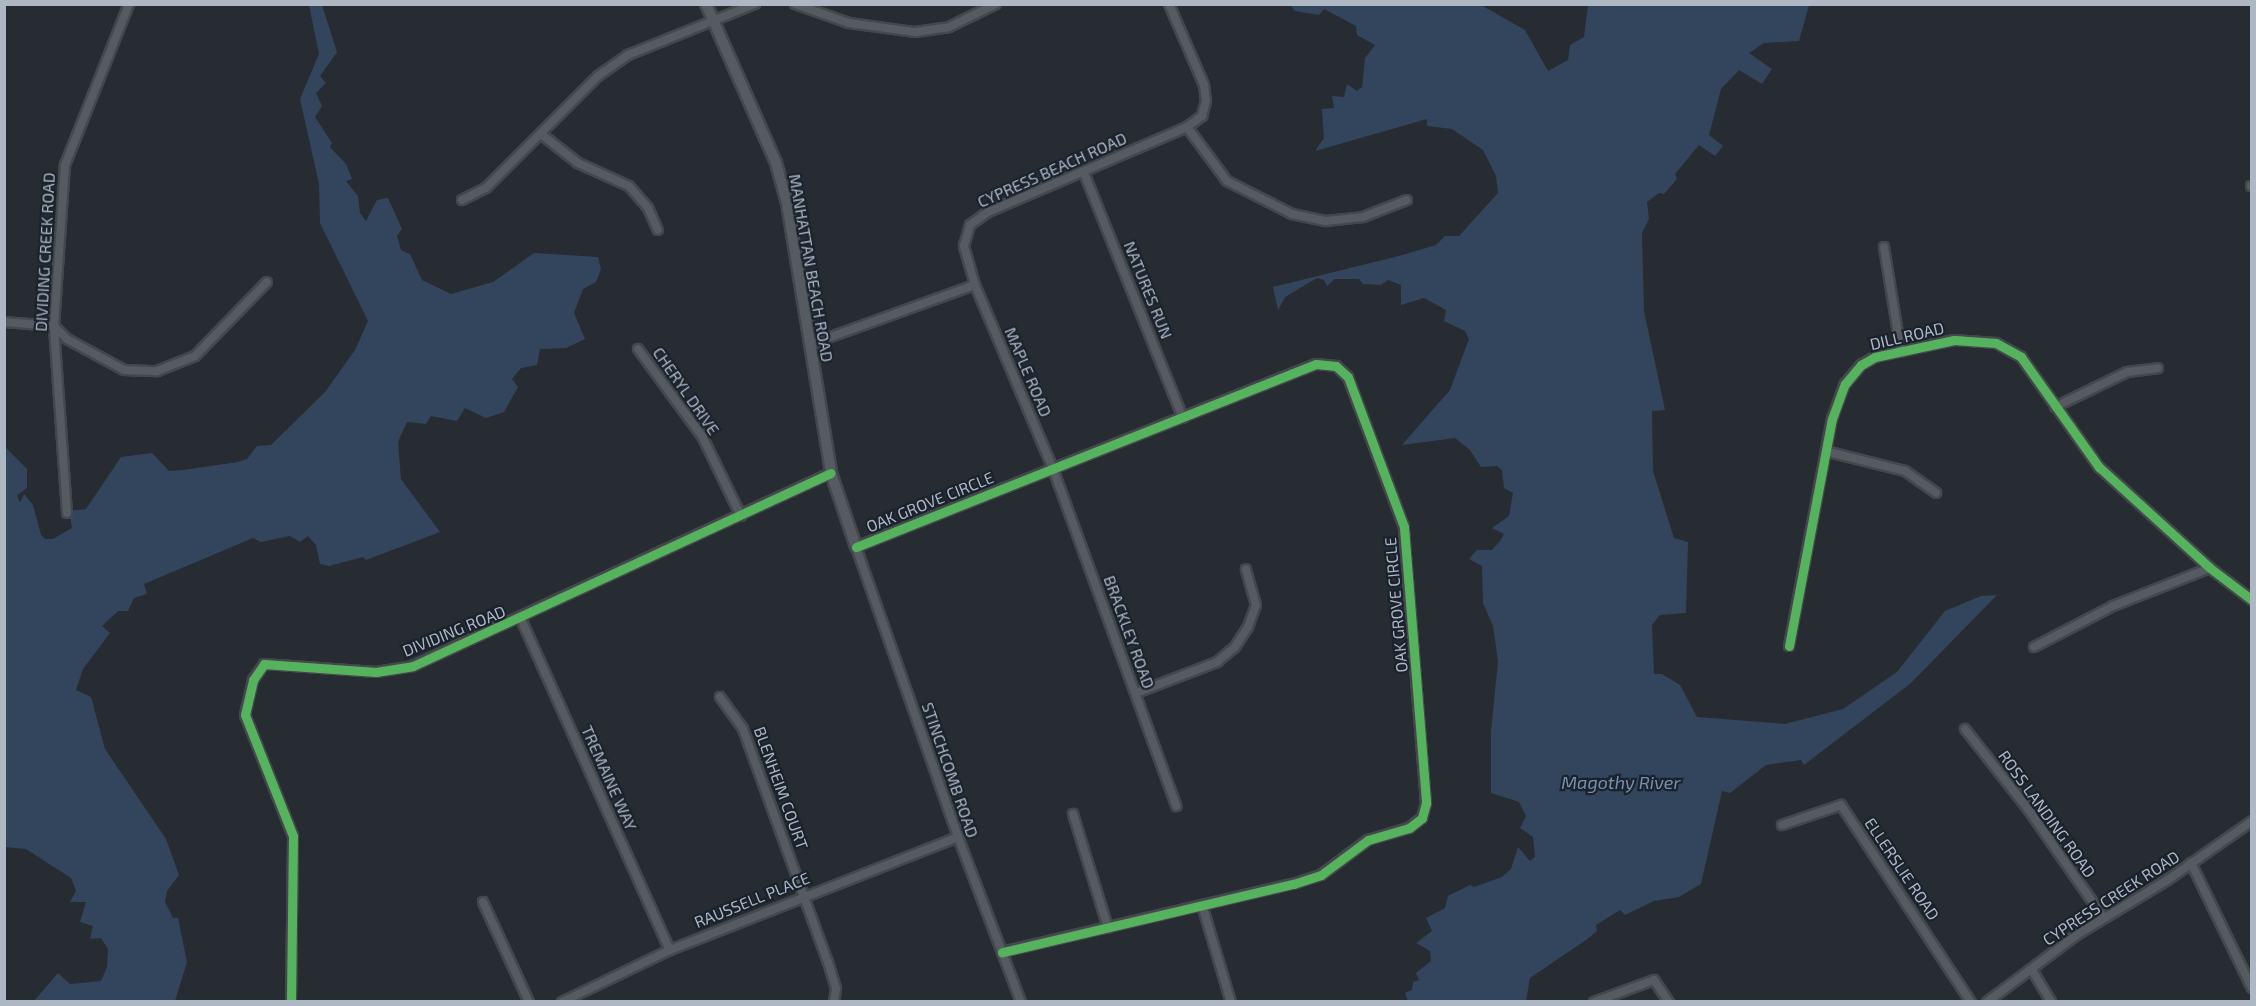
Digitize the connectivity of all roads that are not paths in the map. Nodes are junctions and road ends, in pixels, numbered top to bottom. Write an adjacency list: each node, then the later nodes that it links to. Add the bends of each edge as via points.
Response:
1 (129, 4): 18 (street, DIVIDING CREEK ROAD, via 65,165)
2 (706, 4): 7 (street, MANHATTAN BEACH ROAD)
3 (755, 4): 7 (street)
4 (795, 4): 5 (street, via 849,23 915,32 949,27)
5 (996, 4)
6 (1169, 4): 8 (street, CYPRESS BEACH ROAD, via 1204,85 1206,101 1202,116)
7 (713, 21): 9 (street, via 628,55 598,76); 19 (street, MANHATTAN BEACH ROAD, via 776,163)
8 (1187, 127): 10 (street, CYPRESS BEACH ROAD); 12 (street, via 1227,181 1292,214 1326,221 1363,217)
9 (541, 134): 11 (street, via 486,188); 13 (street, via 578,163 629,186 648,208)
10 (1084, 173): 16 (street, CYPRESS BEACH ROAD, via 988,212 970,225 964,246); 24 (street, NATURES RUN)
11 (462, 200)
12 (1407, 200)
13 (658, 230)
14 (1884, 247): 21 (street)
15 (267, 282): 18 (street, via 195,356 157,371 124,370 67,339)
16 (975, 285): 19 (street); 26 (street, MAPLE ROAD)
17 (4, 322): 18 (street)
18 (54, 326): 29 (street, DIVIDING CREEK ROAD)
19 (811, 344): 27 (street, MANHATTAN BEACH ROAD)
20 (638, 349): 30 (street, CHERYL DRIVE, via 702,436)
21 (1901, 352): 23 (street, DILL ROAD, via 1954,340 2002,345 2026,362); 25 (street, DILL ROAD, via 1875,357 1853,374 1836,404)
22 (2158, 368): 23 (street, via 2127,372)
23 (2055, 407): 32 (street, DILL ROAD, via 2099,467)
24 (1183, 418): 26 (street, OAK GROVE CIRCLE); 49 (street, OAK GROVE CIRCLE, via 1316,364 1336,366 1348,377 1404,527 1426,802 1422,818 1409,828 1368,840 1321,875)
25 (1829, 452): 28 (street, via 1905,471); 36 (street, DILL ROAD)
26 (1053, 469): 31 (street, OAK GROVE CIRCLE); 38 (street, BRACKLEY ROAD)
27 (831, 473): 30 (street, DIVIDING ROAD); 31 (street, MANHATTAN BEACH ROAD)
28 (1936, 493)
29 (67, 513)
30 (741, 516): 35 (street, DIVIDING ROAD)
31 (856, 547): 45 (street, STINCHCOMB ROAD)
32 (2210, 568): 34 (street, DILL ROAD); 37 (street, via 2113,606)
33 (1246, 569): 38 (street, via 1256,605 1235,646 1217,662)
34 (2252, 600)
35 (521, 619): 52 (street, TREMAINE WAY); 56 (street, DIVIDING ROAD, via 413,666 376,672 264,664 253,680 244,715 292,836)
36 (1789, 646)
37 (2034, 647)
38 (1136, 693): 41 (street, BRACKLEY ROAD)
39 (720, 697): 47 (street, BLENHEIM COURT, via 743,729)
40 (1965, 729): 50 (street, ROSS LANDING ROAD, via 2028,809)
41 (1176, 806)
42 (1073, 814): 51 (street)
43 (2251, 821): 46 (street, CYPRESS CREEK ROAD)
44 (1782, 825): 64 (street, ELLERSLIE ROAD, via 1841,804)
45 (958, 837): 47 (street, RAUSSELL PLACE); 53 (street, STINCHCOMB ROAD)
46 (2192, 863): 50 (street, CYPRESS CREEK ROAD); 55 (street)
47 (804, 895): 52 (street, RAUSSELL PLACE); 59 (street, BLENHEIM COURT, via 836,989)
48 (483, 902): 57 (street)
49 (1202, 905): 51 (street, OAK GROVE CIRCLE); 61 (street)
50 (2103, 918): 54 (street, CYPRESS CREEK ROAD)
51 (1108, 928): 53 (street, OAK GROVE CIRCLE)
52 (670, 950): 58 (street, RAUSSELL PLACE)
53 (1002, 952): 60 (street, STINCHCOMB ROAD)
54 (2032, 970): 65 (street, CYPRESS CREEK ROAD); 66 (street)
55 (2252, 988)
56 (291, 1002)
57 (530, 1002)
58 (562, 1002)
59 (834, 1002)
60 (1021, 1002)
61 (1231, 1002)
62 (1594, 1002): 63 (street, via 1654,980)
63 (1669, 1002)
64 (1971, 1002)
65 (1987, 1002)
66 (2051, 1002)

